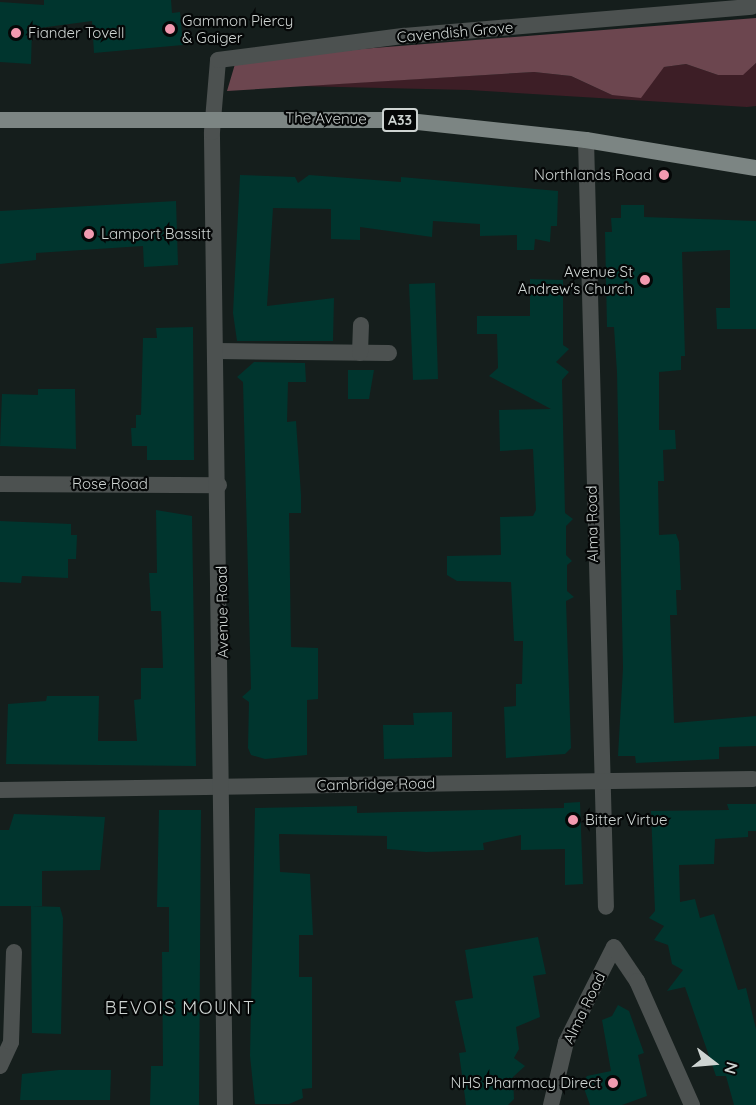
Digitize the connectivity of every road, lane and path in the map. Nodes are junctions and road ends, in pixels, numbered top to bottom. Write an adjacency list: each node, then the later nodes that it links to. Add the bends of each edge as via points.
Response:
1 (752, 7): 2 (street, Cavendish Grove, via 404,36 218,60)
2 (213, 118): 3 (main road, The Avenue / A33); 4 (main road, The Avenue / A33, via 399,120); 7 (street, Avenue Road)
3 (0, 120)
4 (586, 140): 5 (main road, The Avenue / A33); 13 (street, Alma Road)
5 (756, 168)
6 (361, 325): 8 (street)
7 (217, 351): 8 (street); 11 (street, Avenue Road)
8 (360, 353): 9 (street)
9 (390, 353)
10 (0, 484): 11 (street, Rose Road)
11 (219, 485): 14 (street, Avenue Road)
12 (753, 779): 13 (street, Cambridge Road)
13 (598, 781): 14 (street, Cambridge Road); 16 (street, Alma Road)
14 (225, 787): 15 (street, Cambridge Road); 19 (street, Avenue Road)
15 (0, 790)
16 (606, 907)
17 (14, 952): 18 (street, via 11,1042)
18 (0, 1066)
19 (225, 1105)
20 (551, 1105): 21 (street, Alma Road, via 566,1042 614,947 637,981)
21 (692, 1105)

